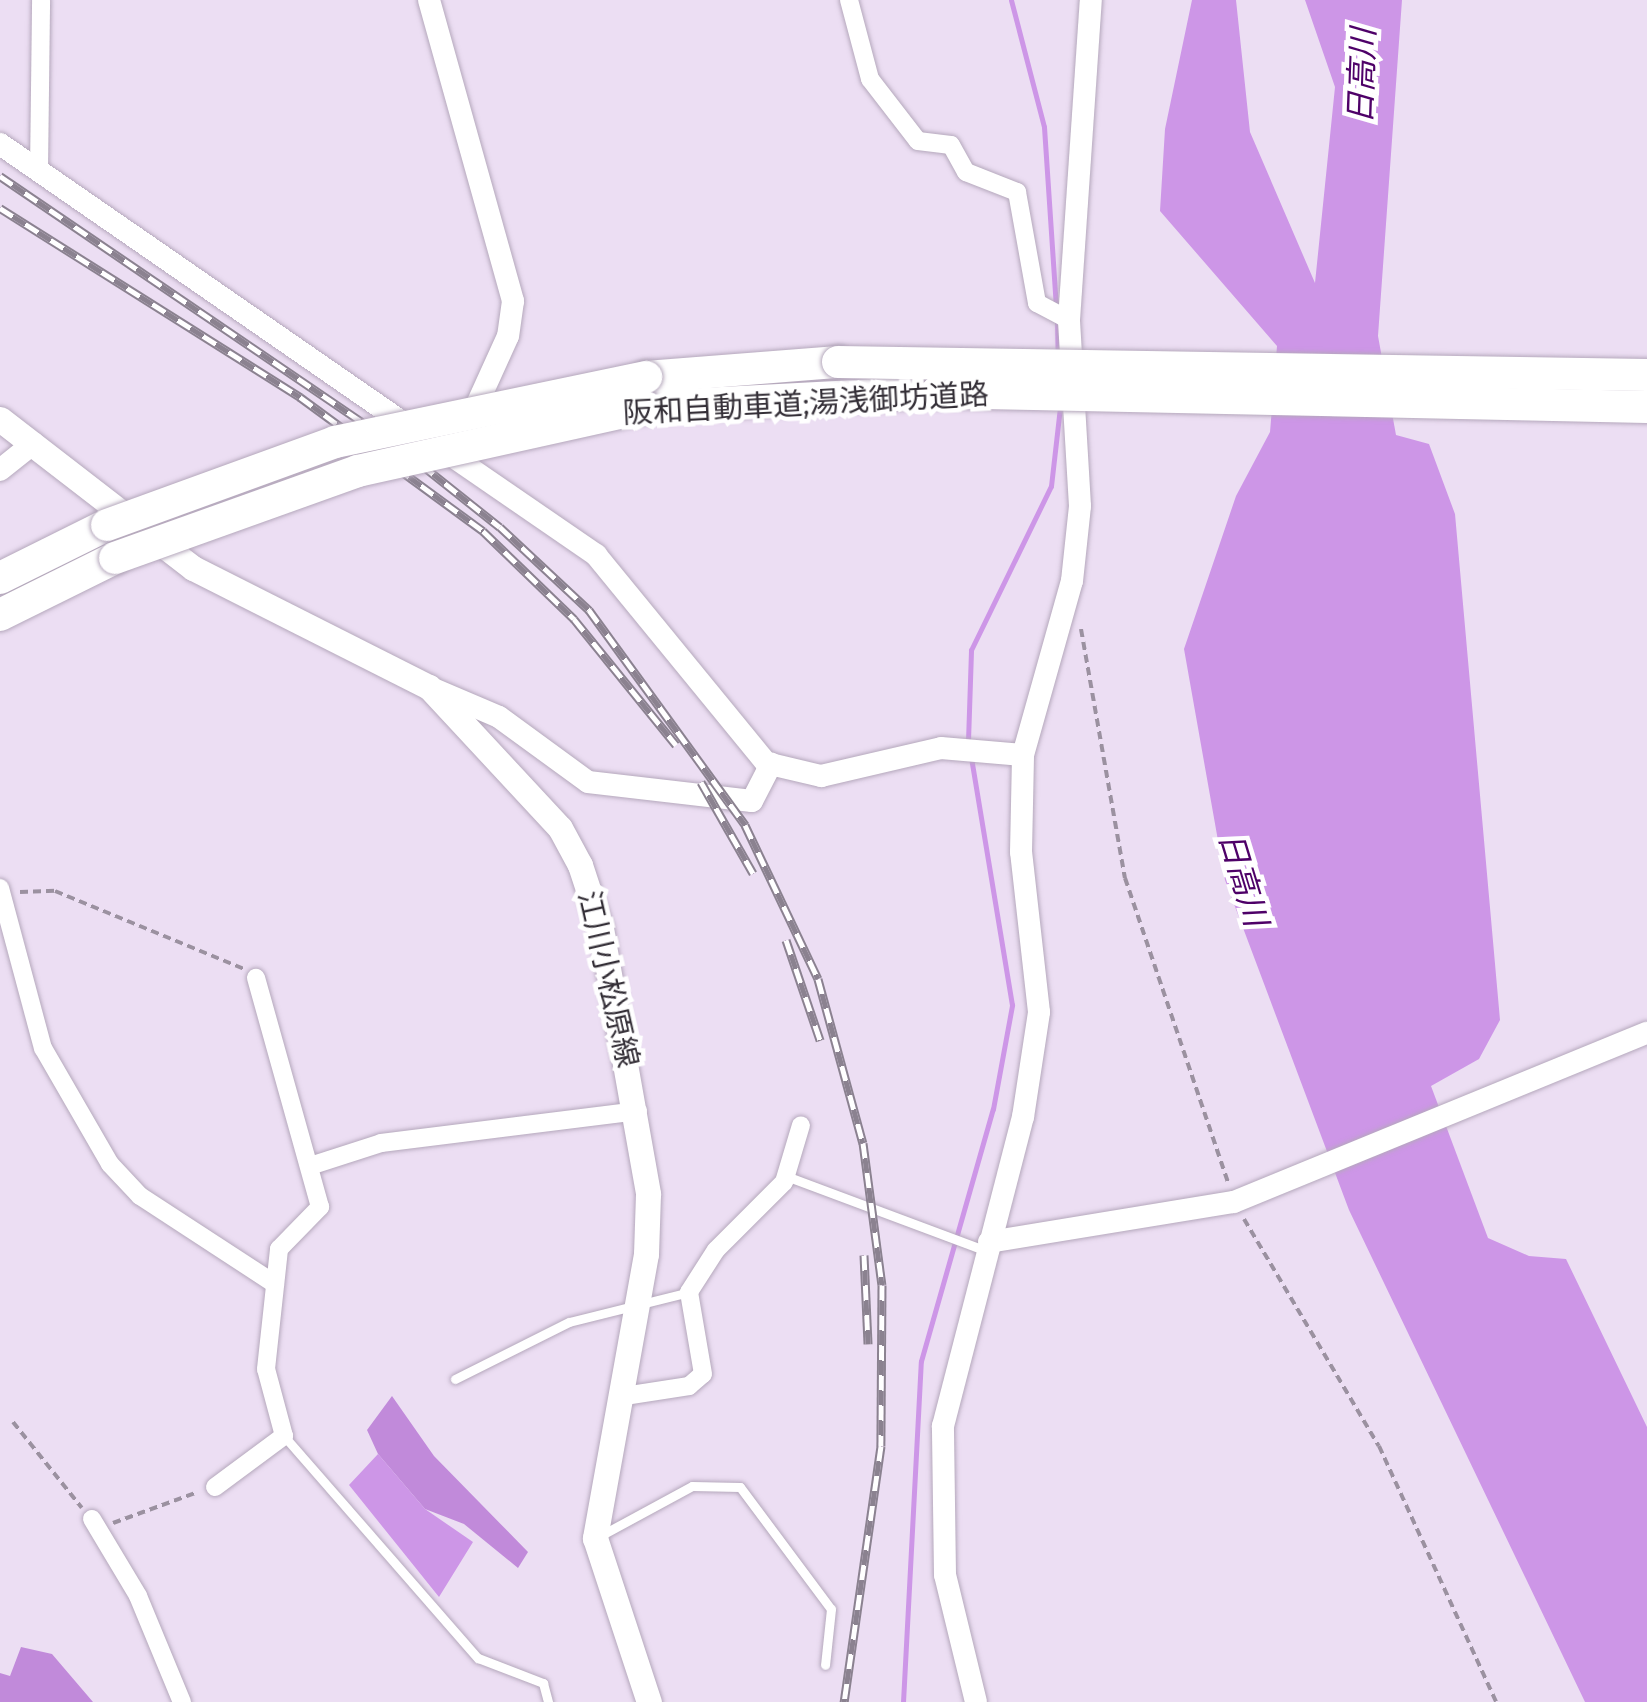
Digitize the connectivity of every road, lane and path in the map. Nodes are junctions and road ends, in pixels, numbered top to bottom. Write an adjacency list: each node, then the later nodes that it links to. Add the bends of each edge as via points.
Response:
1 (41, 0): 6 (street)
2 (429, 0): 13 (street, via 513,302 508,336)
3 (849, 0): 7 (street, via 870,79 918,140 951,145 966,172 1017,192 1037,302)
4 (1090, 0): 7 (street)
5 (0, 144): 6 (street)
6 (39, 171): 13 (street)
7 (1069, 320): 19 (street, via 1078,525 1072,581)
8 (1647, 375): 9 (highway, 阪和自動車道;湯浅御坊道路, bridge, via 838,362)
9 (646, 392): 10 (highway, 阪和自動車道;湯浅御坊道路, bridge); 15 (highway, 阪和自動車道;湯浅御坊道路, bridge, via 400,424 107,525); 16 (highway, 阪和自動車道;湯浅御坊道路, bridge, via 358,471 115,558)
10 (1647, 407)
11 (0, 419): 12 (main road, 江川小松原線)
12 (34, 442): 14 (street); 18 (main road, 江川小松原線, via 193,568)
13 (454, 458): 20 (street, via 596,555)
14 (0, 470)
15 (0, 578)
16 (0, 615)
17 (1079, 620): 28 (path, via 1125,878)
18 (429, 686): 20 (street, via 499,716 588,782 752,801); 24 (main road, 江川小松原線, via 560,828 580,865)
19 (1022, 755): 20 (street, via 940,748 821,776); 29 (street, via 1022,852 1039,1012)
20 (771, 764)
21 (2, 890): 22 (path, via 56,891 228,955); 30 (street, via 43,1048 110,1164 140,1196)
22 (256, 978): 26 (street)
23 (1647, 1032): 28 (street)
24 (638, 1112): 26 (street, via 381,1143); 32 (main road, 江川小松原線, via 648,1194)
25 (801, 1125): 27 (street)
26 (310, 1166): 30 (street, via 320,1207 279,1250)
27 (786, 1176): 29 (lane); 31 (street)
28 (1234, 1202): 29 (street); 45 (path, via 1379,1446)
29 (988, 1247): 44 (street, via 943,1426 945,1575)
30 (275, 1284): 36 (street, via 266,1369)
31 (690, 1292): 32 (lane); 34 (street, via 703,1374 689,1386)
32 (636, 1305): 33 (lane, via 570,1322); 34 (main road, 江川小松原線)
33 (456, 1379)
34 (618, 1397): 39 (main road, 江川小松原線)
35 (13, 1422): 38 (path)
36 (284, 1436): 37 (street); 42 (lane, via 478,1658 543,1683)
37 (215, 1487): 38 (path)
38 (95, 1523): 41 (street)
39 (595, 1538): 40 (lane, via 692,1486 740,1486 831,1609); 43 (main road, 江川小松原線)
40 (825, 1665)
41 (182, 1702)
42 (548, 1702)
43 (649, 1702)
44 (976, 1702)
45 (1496, 1702)

